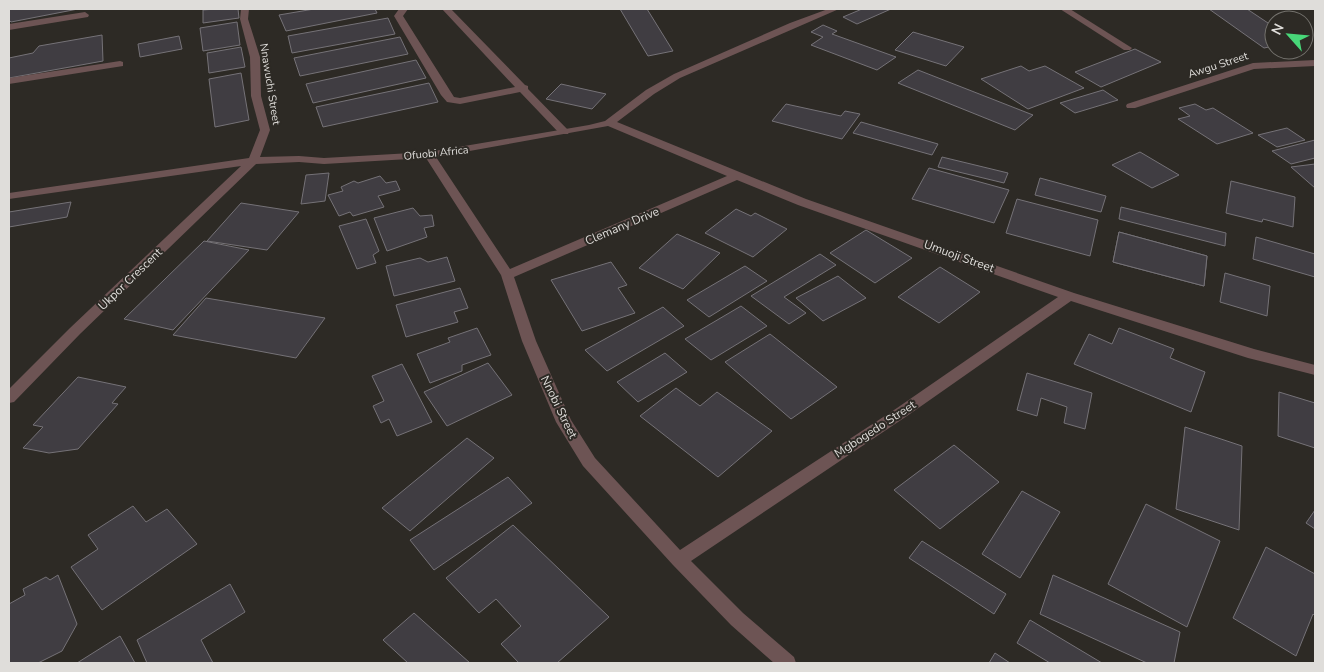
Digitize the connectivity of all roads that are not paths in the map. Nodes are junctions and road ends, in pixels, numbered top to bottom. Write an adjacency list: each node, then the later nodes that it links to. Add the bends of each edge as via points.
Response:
1 (245, 9): 17 (street, Nnawuchi Street, via 244,19 255,57 256,96 265,130)
2 (404, 9): 12 (street, via 398,16 451,100)
3 (446, 9): 12 (street)
4 (835, 9): 14 (street, Ofuobi Africa, via 793,24 677,76)
5 (1064, 9): 8 (street)
6 (85, 14): 7 (street)
7 (9, 27)
8 (1127, 48)
9 (1315, 63): 13 (street, Awgu Street, via 1253,66)
10 (120, 64): 11 (street)
11 (9, 80)
12 (524, 88): 15 (street)
13 (1131, 106)
14 (609, 123): 15 (street, Ofuobi Africa); 18 (street, Umuoji Street)
15 (564, 132): 16 (street, Ofuobi Africa)
16 (429, 155): 17 (street, Ofuobi Africa); 20 (street, Nnobi Street)
17 (253, 161): 19 (street, Ofuobi Africa); 23 (street, Ukpor Crescent)
18 (736, 176): 20 (street, Clemany Drive); 21 (street, Umuoji Street)
19 (9, 196)
20 (507, 275): 24 (street, Nnobi Street, via 529,341 564,422 588,462)
21 (1069, 296): 22 (street, Umuoji Street); 24 (street, Mgbogedo Street)
22 (1315, 370)
23 (9, 398)
24 (679, 560): 25 (street, Nnobi Street, via 737,619)
25 (787, 663)

